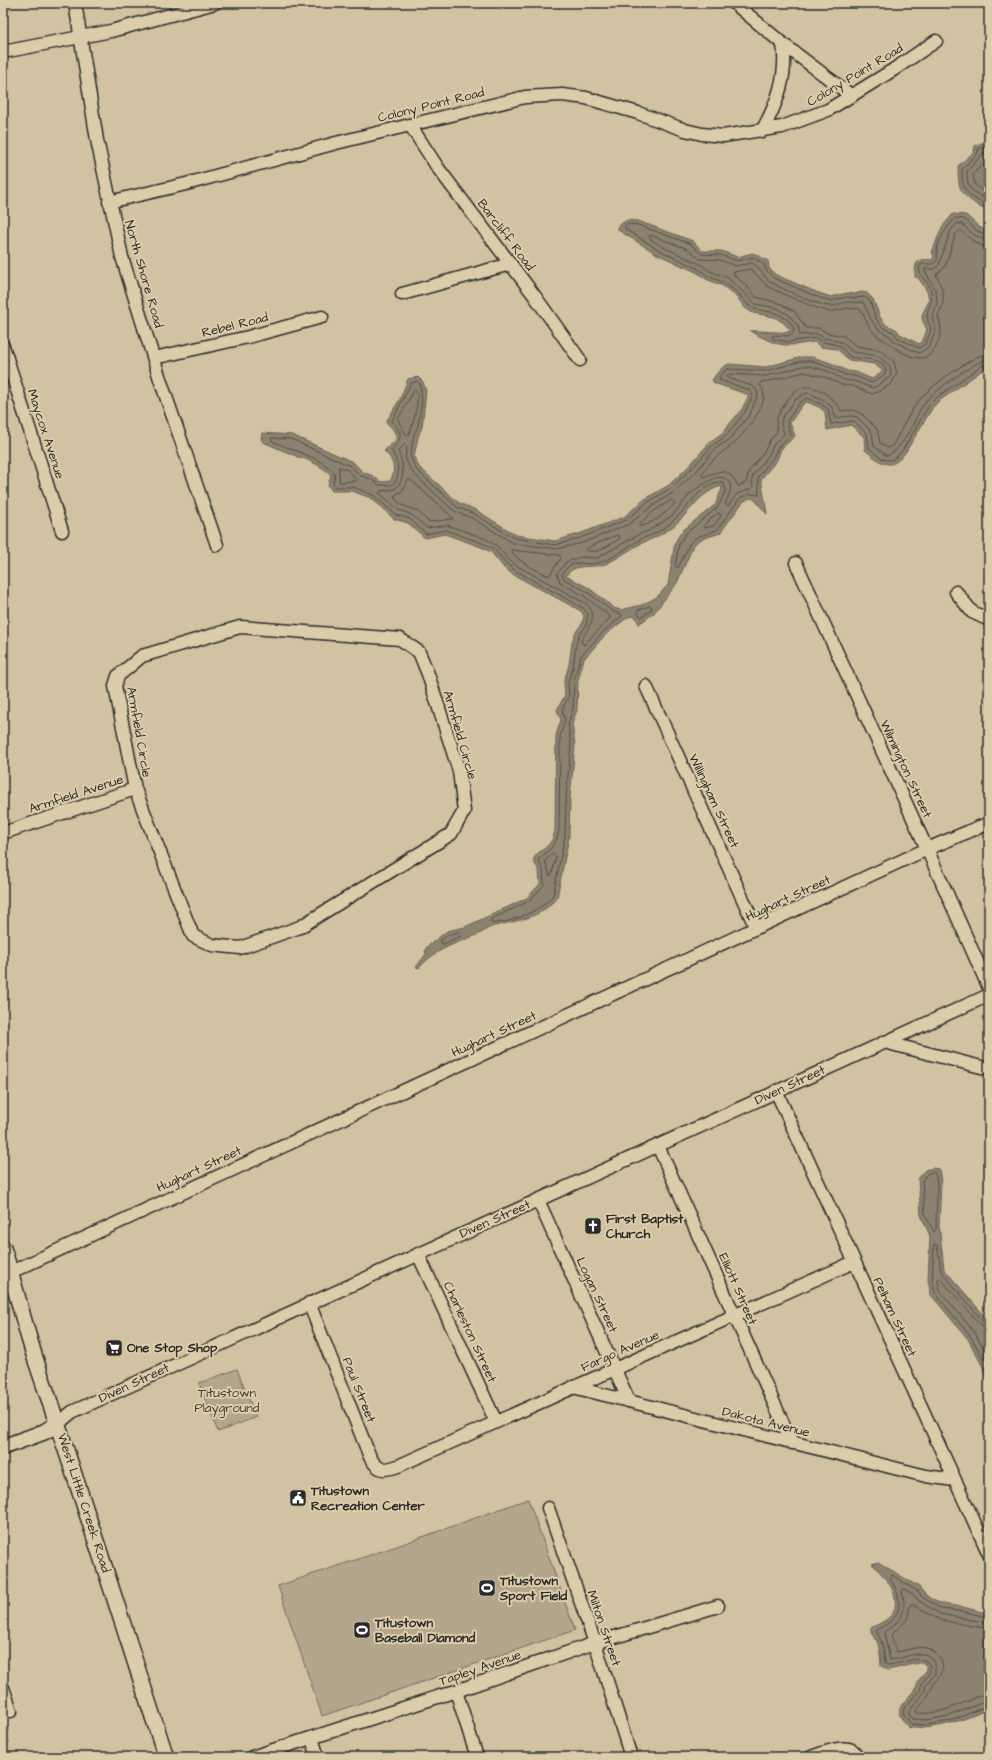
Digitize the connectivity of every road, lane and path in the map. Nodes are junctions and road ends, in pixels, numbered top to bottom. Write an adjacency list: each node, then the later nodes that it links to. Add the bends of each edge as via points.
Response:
1 (75, 3): 4 (street, North Shore Road)
2 (215, 3): 4 (street)
3 (734, 3): 6 (street)
4 (80, 37): 7 (street); 11 (street, North Shore Road, via 96,140)
5 (936, 40): 8 (street, Colony Point Road)
6 (783, 44): 8 (street); 10 (street, via 781,84 772,113)
7 (3, 52)
8 (852, 96): 10 (street, Colony Point Road, via 804,120)
9 (410, 125): 10 (street, Colony Point Road, via 525,97 562,95 609,104 702,134 723,136); 11 (street, Colony Point Road); 12 (street, Barcliff Road, via 438,168)
10 (762, 131)
11 (109, 202): 16 (street, North Shore Road, via 122,257)
12 (510, 264): 13 (street); 17 (street, Barcliff Road)
13 (402, 294)
14 (322, 317): 16 (street, Rebel Road)
15 (3, 346): 18 (street, Maycox Avenue)
16 (154, 358): 19 (street, North Shore Road)
17 (580, 360)
18 (62, 532)
19 (217, 545)
20 (796, 563): 27 (street, Wilmington Street)
21 (956, 592): 22 (street, via 972,612)
22 (989, 620)
23 (646, 686): 28 (street, Willingham Street)
24 (135, 789): 24 (street, Armfield Circle, via 194,936 212,945 240,948 300,927 451,834 464,811 459,771 419,652 400,639 244,627 142,656 118,676 115,686); 26 (street, Armfield Avenue)
25 (989, 823): 27 (street, Hughart Street)
26 (3, 833)
27 (927, 849): 28 (street, Hughart Street); 29 (street, Wilmington Street)
28 (756, 928): 39 (street, Hughart Street)
29 (989, 988)
30 (989, 995): 31 (street, Diven Street)
31 (884, 1042): 32 (street); 33 (street, Diven Street)
32 (989, 1069)
33 (776, 1091): 34 (street, Diven Street); 38 (street, Pelham Street)
34 (658, 1146): 35 (street, Diven Street); 41 (street, Elliott Street)
35 (538, 1200): 37 (street, Diven Street); 42 (street, Logan Street)
36 (3, 1248): 39 (main road, West Little Creek Road)
37 (418, 1254): 40 (street, Diven Street); 45 (street, Charleston Street)
38 (854, 1262): 41 (street, Fargo Avenue); 50 (street, Pelham Street)
39 (11, 1272): 46 (main road, West Little Creek Road, via 36,1360)
40 (309, 1303): 46 (street, Diven Street, via 72,1412); 49 (street, Paul Street, via 375,1465 386,1470)
41 (734, 1315): 42 (street, Fargo Avenue); 47 (street, Elliott Street)
42 (615, 1368): 43 (street, Fargo Avenue); 44 (street, Logan Street)
43 (573, 1387): 44 (street, Dakota Avenue); 45 (street, Fargo Avenue)
44 (629, 1401): 47 (street, Dakota Avenue)
45 (496, 1422): 49 (street, Fargo Avenue)
46 (59, 1424): 48 (main road, Diven Street); 59 (main road, West Little Creek Road)
47 (792, 1443): 50 (street, Dakota Avenue, via 926,1476)
48 (3, 1447)
49 (398, 1466)
50 (954, 1480): 52 (street, Pelham Street)
51 (548, 1508): 54 (street, Milton Street)
52 (989, 1554)
53 (718, 1606): 54 (street, Tapley Avenue)
54 (595, 1643): 56 (street, Tapley Avenue); 63 (street, Milton Street)
55 (3, 1688): 57 (street)
56 (456, 1691): 58 (street, Tapley Avenue); 62 (street)
57 (11, 1712)
58 (312, 1738): 60 (street, Tapley Avenue); 61 (street)
59 (166, 1757)
60 (252, 1757)
61 (318, 1757)
62 (477, 1757)
63 (631, 1757)
64 (811, 1757): 65 (street, via 848,1748 853,1750)
65 (857, 1757)

